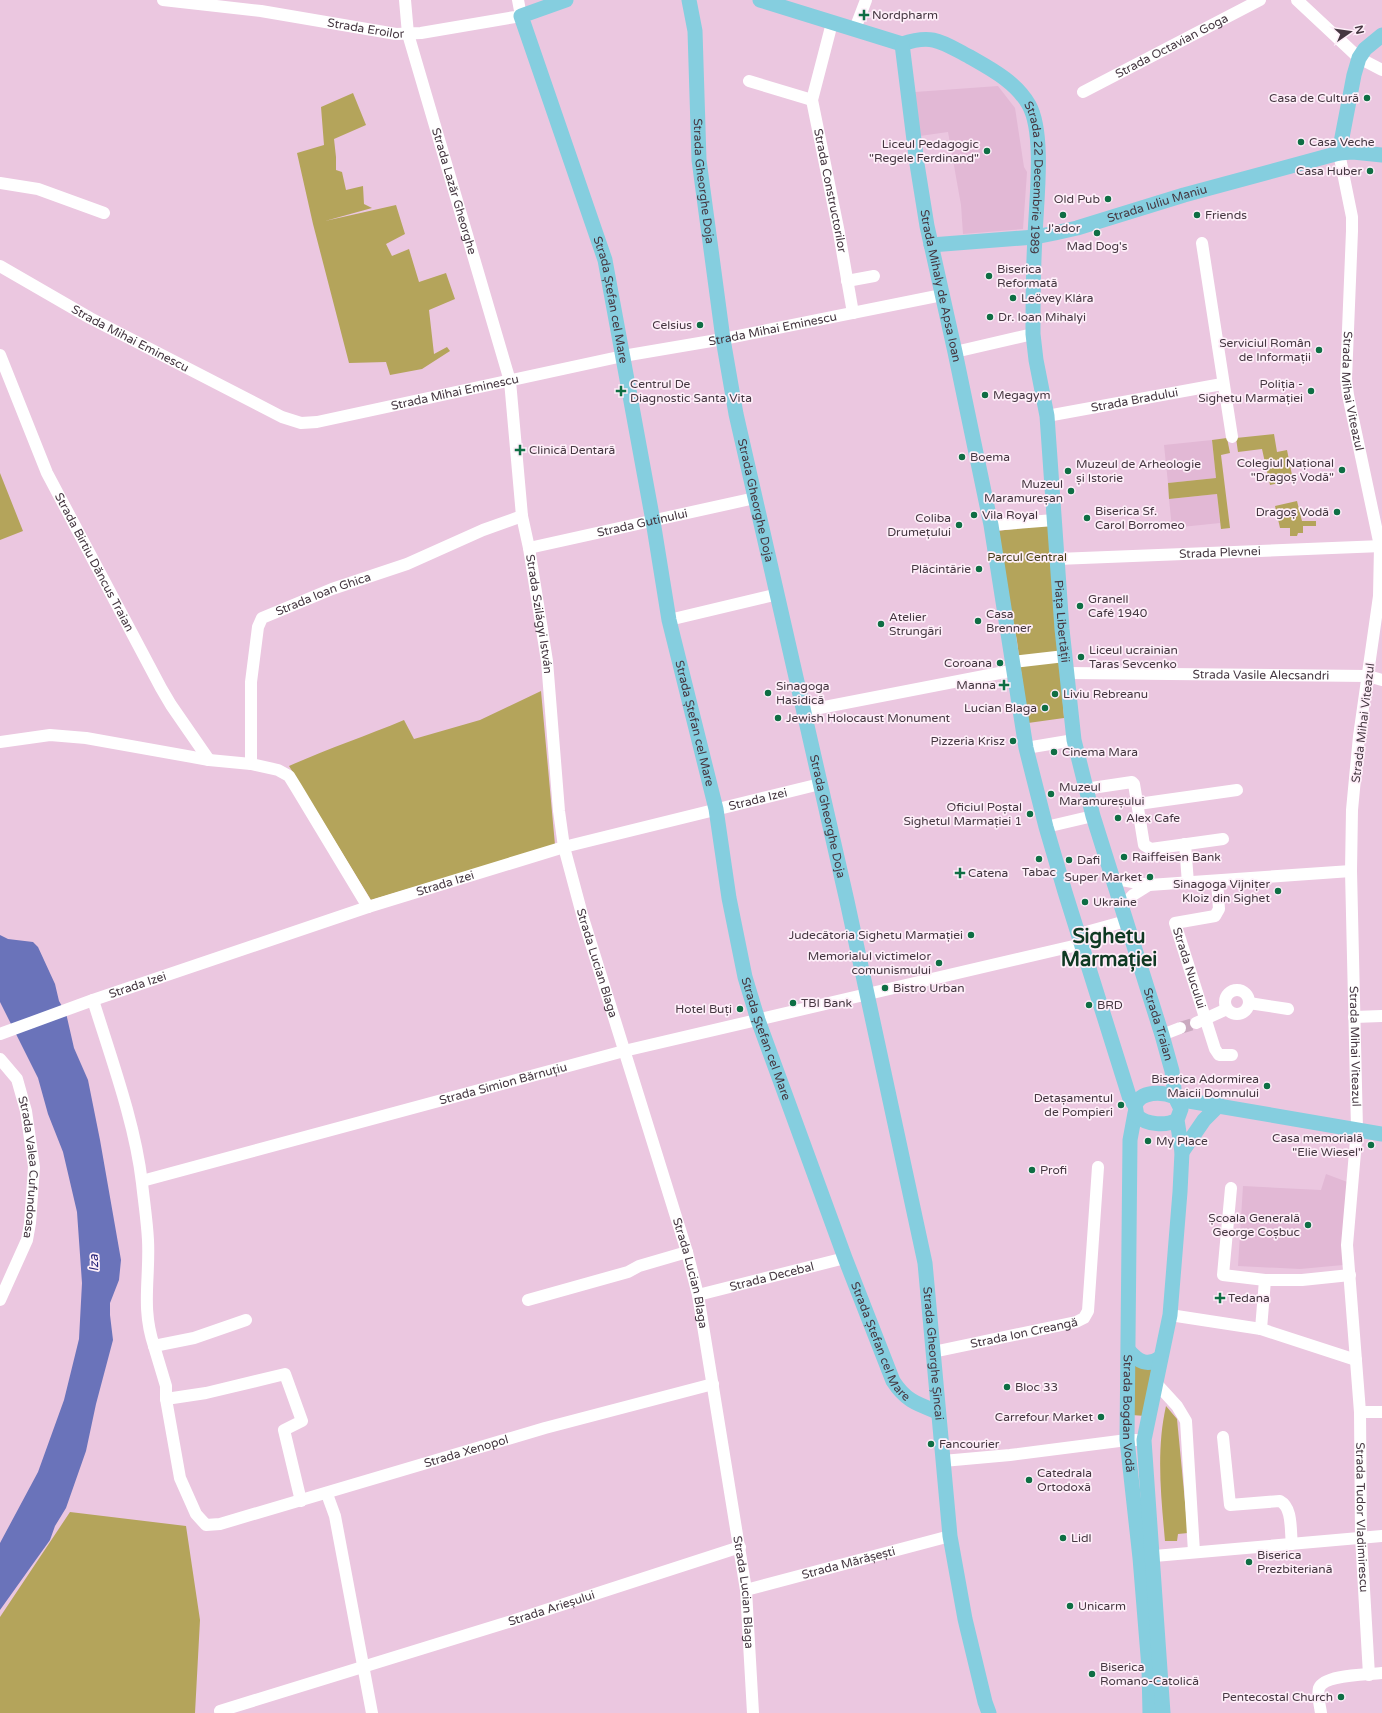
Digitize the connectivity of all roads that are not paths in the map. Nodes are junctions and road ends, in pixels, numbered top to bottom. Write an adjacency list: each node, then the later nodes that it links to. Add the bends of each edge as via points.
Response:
1 (163, 0): 10 (street, Strada Eroilor)
2 (405, 0): 14 (street, Strada Lazăr Gheorghe)
3 (518, 0): 11 (street, Strada Ștefan cel Mare)
4 (566, 0): 11 (main road, Strada Eroilor)
5 (689, 0): 35 (main road, Strada Gheorghe Doja, via 695,31 699,160)
6 (760, 0): 12 (main road)
7 (866, 0): 13 (street)
8 (1260, 0): 20 (street, Strada Octavian Goga)
9 (1297, 0): 17 (street)
10 (262, 5): 14 (street, Strada Eroilor, via 360,29)
11 (521, 16): 14 (street, Strada Eroilor); 38 (main road, Strada Ștefan cel Mare, via 605,260)
12 (832, 23): 13 (main road); 21 (street, Strada Constructorilor)
13 (855, 29): 16 (main road)
14 (408, 34): 39 (street, Strada Lazăr Gheorghe)
15 (1382, 35): 17 (main road, via 1365,49)
16 (902, 44): 26 (main road, Strada 22 Decembrie 1989, via 926,38 948,45 1007,80 1028,104 1038,147); 28 (main road, Strada Mihaly de Apsa Ioan)
17 (1360, 58): 18 (street); 22 (main road, via 1354,75)
18 (1382, 70)
19 (749, 81): 21 (street)
20 (1083, 92)
21 (812, 100): 31 (street, Strada Constructorilor)
22 (1339, 153): 23 (main road, Strada Iuliu Maniu); 26 (main road, Strada Iuliu Maniu, via 1184,195 1077,228); 48 (street, Strada Mihai Viteazul, via 1352,217 1346,372)
23 (1382, 155)
24 (0, 183): 25 (street, via 38,189)
25 (104, 213)
26 (1035, 237): 28 (main road, Strada Iuliu Maniu); 34 (main road, Strada 22 Decembrie 1989)
27 (1202, 243): 40 (street)
28 (930, 245): 32 (main road, Strada Mihaly de Apsa Ioan)
29 (0, 266): 39 (street, Strada Mihai Eminescu, via 90,318 282,417 301,423 317,422)
30 (874, 276): 31 (street)
31 (847, 281): 33 (street, Strada Constructorilor)
32 (942, 295): 33 (street, Strada Mihai Eminescu); 36 (main road, Strada Mihaly de Apsa Ioan)
33 (853, 313): 35 (street, Strada Mihai Eminescu)
34 (1033, 334): 36 (street); 41 (main road, Strada 22 Decembrie 1989)
35 (724, 339): 38 (street, Strada Mihai Eminescu); 43 (main road, Strada Gheorghe Doja, via 739,428)
36 (955, 352): 47 (main road, Strada Mihaly de Apsa Ioan)
37 (0, 355): 62 (street, Strada Birtiu Dăncus Traian, via 47,473 164,694)
38 (623, 356): 39 (street, Strada Mihai Eminescu); 46 (main road, Strada Ștefan cel Mare)
39 (510, 381): 44 (street, Strada Szilágyi István)
40 (1222, 384): 41 (street, Strada Bradului); 42 (street)
41 (1047, 416): 45 (main road, Strada 22 Decembrie 1989)
42 (1232, 437)
43 (755, 498): 46 (street, Strada Gutinului); 51 (main road, Strada Gheorghe Doja)
44 (522, 516): 49 (street, Strada Szilágyi István); 63 (street, Strada Ioan Ghica, via 483,530 407,564 332,589 262,618 258,627 251,682)
45 (1054, 520): 47 (street); 50 (main road, Piața Libertății)
46 (653, 521): 49 (street, Strada Gutinului); 52 (main road, Strada Ștefan cel Mare)
47 (991, 525): 54 (main road)
48 (1381, 546): 50 (street, Strada Plevnei); 56 (street, Strada Mihai Viteazul, via 1379,596)
49 (529, 548): 73 (street, Strada Szilágyi István, via 547,661)
50 (1057, 559): 53 (main road, Piața Libertății)
51 (778, 594): 52 (street); 58 (main road, Strada Gheorghe Doja)
52 (669, 620): 68 (main road, Strada Ștefan cel Mare)
53 (1065, 656): 54 (street); 55 (main road, Piața Libertății)
54 (1014, 666): 58 (street); 61 (main road)
55 (1067, 673): 56 (street, Strada Vasile Alecsandri); 59 (main road, Piața Libertății)
56 (1368, 676): 57 (street, Strada Vasile Alecsandri); 74 (street, Strada Mihai Viteazul, via 1352,810)
57 (1382, 680)
58 (804, 711): 64 (main road, Strada Gheorghe Doja)
59 (1074, 740): 61 (street); 65 (main road, Piața Libertății)
60 (0, 742): 62 (street, via 50,735 80,737)
61 (1026, 748): 70 (main road)
62 (209, 760): 63 (street)
63 (251, 764): 79 (street, via 278,770 289,776)
64 (820, 784): 68 (street, Strada Izei); 82 (main road, Strada Gheorghe Doja)
65 (1085, 789): 67 (street, via 1132,782); 69 (main road, Piața Libertății)
66 (1237, 790): 67 (street)
67 (1138, 804): 72 (street, via 1146,848)
68 (716, 810): 73 (street, Strada Izei); 89 (main road, Strada Ștefan cel Mare, via 745,977)
69 (1093, 816): 70 (street); 75 (main road, Strada Traian)
70 (1046, 827): 81 (main road)
71 (1223, 840): 72 (street)
72 (1185, 844): 77 (street)
73 (564, 847): 79 (street, Strada Izei); 94 (street, Strada Lucian Blaga)
74 (1351, 871): 76 (street); 88 (street, Strada Mihai Viteazul)
75 (1111, 878): 78 (street); 80 (main road, Strada Traian)
76 (1217, 881): 77 (street); 90 (street, Strada Nucului, via 1219,909 1215,916 1175,923)
77 (1188, 883): 78 (street)
78 (1149, 885): 80 (street, via 1133,895)
79 (368, 907): 83 (street, Strada Izei)
80 (1123, 914): 81 (street, Strada Simion Bărnuțiu); 93 (main road, Strada Traian)
81 (1080, 939): 82 (street, Strada Simion Bărnuțiu); 99 (main road)
82 (867, 994): 89 (street, Strada Simion Bărnuțiu); 119 (main road, Strada Gheorghe Șincai, via 925,1263)
83 (93, 1000): 92 (street, Strada Izei); 105 (street, via 132,1132)
84 (1249, 1003): 85 (street, Strada Nucului, via 1240,1014); 85 (street, Strada Nucului, via 1245,994 1236,990 1225,999); 86 (street)
85 (1227, 1009): 90 (street, Strada Nucului)
86 (1288, 1009)
87 (1382, 1016): 88 (street)
88 (1354, 1017): 101 (street, Strada Mihai Viteazul)
89 (758, 1020): 94 (street, Strada Simion Bărnuțiu); 108 (main road, Strada Ștefan cel Mare)
90 (1201, 1021): 95 (street, Strada Nucului, via 1220,1055)
91 (1180, 1028): 93 (street)
92 (4, 1033)
93 (1162, 1034): 97 (main road, Strada Traian)
94 (624, 1051): 105 (street, Strada Simion Bărnuțiu); 107 (street, Strada Lucian Blaga)
95 (1232, 1055)
96 (0, 1059): 112 (street, Strada Valea Cufundoasa, via 17,1079 26,1111 34,1167 27,1240)
97 (1176, 1098): 98 (main road); 99 (main road, via 1164,1094 1148,1094 1141,1097); 100 (main road, via 1180,1109)
98 (1219, 1105): 100 (main road); 101 (main road); 103 (main road)
99 (1135, 1109): 100 (main road, via 1137,1116 1145,1122 1167,1123); 118 (main road, Strada Bogdan Vodă, via 1130,1140)
100 (1178, 1119): 103 (main road, Strada Bogdan Vodă)
101 (1357, 1130): 102 (main road); 109 (street, Strada Tudor Vladimirescu, via 1347,1245)
102 (1382, 1134)
103 (1182, 1152): 114 (main road, Strada Bogdan Vodă)
104 (1098, 1167): 119 (street, Strada Ion Creangă, via 1088,1311 1084,1318 1076,1322)
105 (142, 1181): 117 (street, via 148,1241 146,1307)
106 (1231, 1188): 110 (street, via 1223,1275)
107 (687, 1252): 111 (street, Strada Lucian Blaga); 113 (street, via 639,1266 628,1272)
108 (845, 1258): 111 (street, Strada Decebal); 125 (main road, Strada Ștefan cel Mare, via 893,1381 901,1393 910,1400)
109 (1350, 1275): 110 (street, via 1302,1280); 121 (street, Strada Tudor Vladimirescu)
110 (1265, 1280): 116 (street)
111 (698, 1295): 123 (street, Strada Lucian Blaga)
112 (0, 1300)
113 (528, 1300)
114 (1170, 1315): 116 (street); 120 (main road, Strada Bogdan Vodă)
115 (246, 1320): 117 (street, via 194,1338)
116 (1262, 1330): 121 (street)
117 (154, 1346): 124 (street, via 166,1386)
118 (1129, 1351): 120 (main road, via 1137,1360 1146,1363); 129 (main road, Strada Bogdan Vodă)
119 (933, 1352): 125 (main road, Strada Gheorghe Șincai)
120 (1160, 1358): 122 (main road, Strada Bogdan Vodă)
121 (1356, 1360): 126 (street, Strada Tudor Vladimirescu)
122 (1155, 1382): 130 (main road, Strada Bogdan Vodă); 139 (street, via 1177,1406 1186,1421)
123 (714, 1384): 132 (street, Strada Xenopol, via 531,1432); 138 (street, Strada Lucian Blaga)
124 (166, 1399): 133 (street, Strada Xenopol, via 180,1478 196,1514 206,1525 220,1524); 133 (street, via 206,1393 285,1374 302,1421 284,1430)
125 (938, 1412): 131 (main road, Strada Gheorghe Șincai)
126 (1360, 1412): 127 (street); 136 (street, Strada Tudor Vladimirescu)
127 (1382, 1412)
128 (1223, 1437): 137 (street, via 1230,1505 1280,1501 1288,1508)
129 (1127, 1440): 130 (street); 131 (street); 140 (main road, Strada Bogdan Vodă)
130 (1144, 1440): 140 (main road, Strada Bogdan Vodă)
131 (943, 1461): 134 (main road, Strada Gheorghe Șincai)
132 (328, 1494): 133 (street, Strada Xenopol); 142 (street, via 335,1516)
133 (301, 1500)
134 (950, 1536): 141 (street, Strada Mărășești); 148 (main road, Strada Gheorghe Șincai, via 965,1619)
135 (1382, 1536): 136 (street)
136 (1361, 1537): 137 (street); 144 (street, Strada Tudor Vladimirescu)
137 (1292, 1544): 139 (street)
138 (740, 1547): 141 (street, Strada Lucian Blaga); 142 (street, Strada Arieșului)
139 (1194, 1552): 140 (street)
140 (1146, 1557): 149 (main road, Strada Bogdan Vodă); 150 (main road, Strada Bogdan Vodă)
141 (746, 1590): 147 (street, Strada Lucian Blaga)
142 (362, 1667): 145 (street, Strada Arieșului); 146 (street)
143 (1382, 1674): 144 (street)
144 (1369, 1675): 151 (street, via 1335,1678 1322,1683 1319,1689)
145 (220, 1712)
146 (372, 1713)
147 (753, 1713)
148 (989, 1713)
149 (1150, 1713)
150 (1163, 1713)
151 (1321, 1713)

